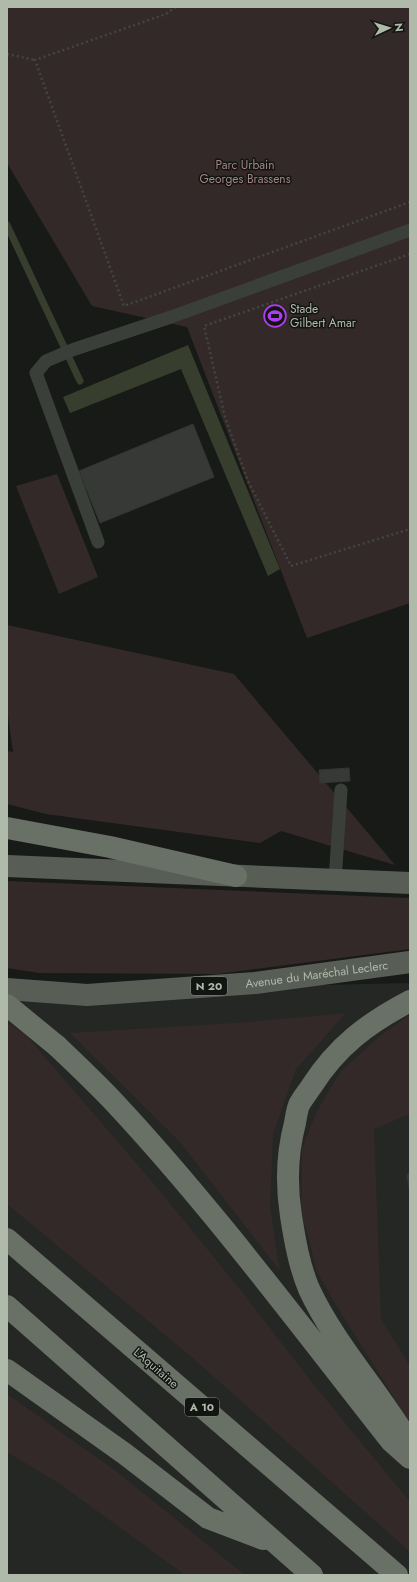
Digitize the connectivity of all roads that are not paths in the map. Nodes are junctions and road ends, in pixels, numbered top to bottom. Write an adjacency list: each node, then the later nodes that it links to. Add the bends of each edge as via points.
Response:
1 (410, 230): 2 (lane, via 46,361 36,373)
2 (98, 542)
3 (341, 790): 7 (lane)
4 (7, 828): 6 (highway, via 110,847)
5 (7, 866): 6 (main road)
6 (236, 876): 7 (main road)
7 (335, 881): 8 (main road)
8 (410, 883)
9 (410, 962): 10 (main road, Avenue du Maréchal Leclerc / N 20, via 256,983 102,994)
10 (7, 989)
11 (410, 1001): 16 (highway, via 386,1014 349,1041 323,1067 299,1105 288,1165 289,1202 294,1238 310,1290 336,1336)
12 (7, 1005): 17 (highway, bridge, via 57,1046 113,1101 159,1152 222,1226 391,1441)
13 (7, 1239): 20 (highway, L'Aquitaine / A 10)
14 (7, 1306): 18 (highway)
15 (7, 1370): 18 (highway, via 125,1454 208,1518)
16 (410, 1444)
17 (410, 1458)
18 (275, 1544): 19 (highway)
19 (312, 1575)
20 (397, 1575)

